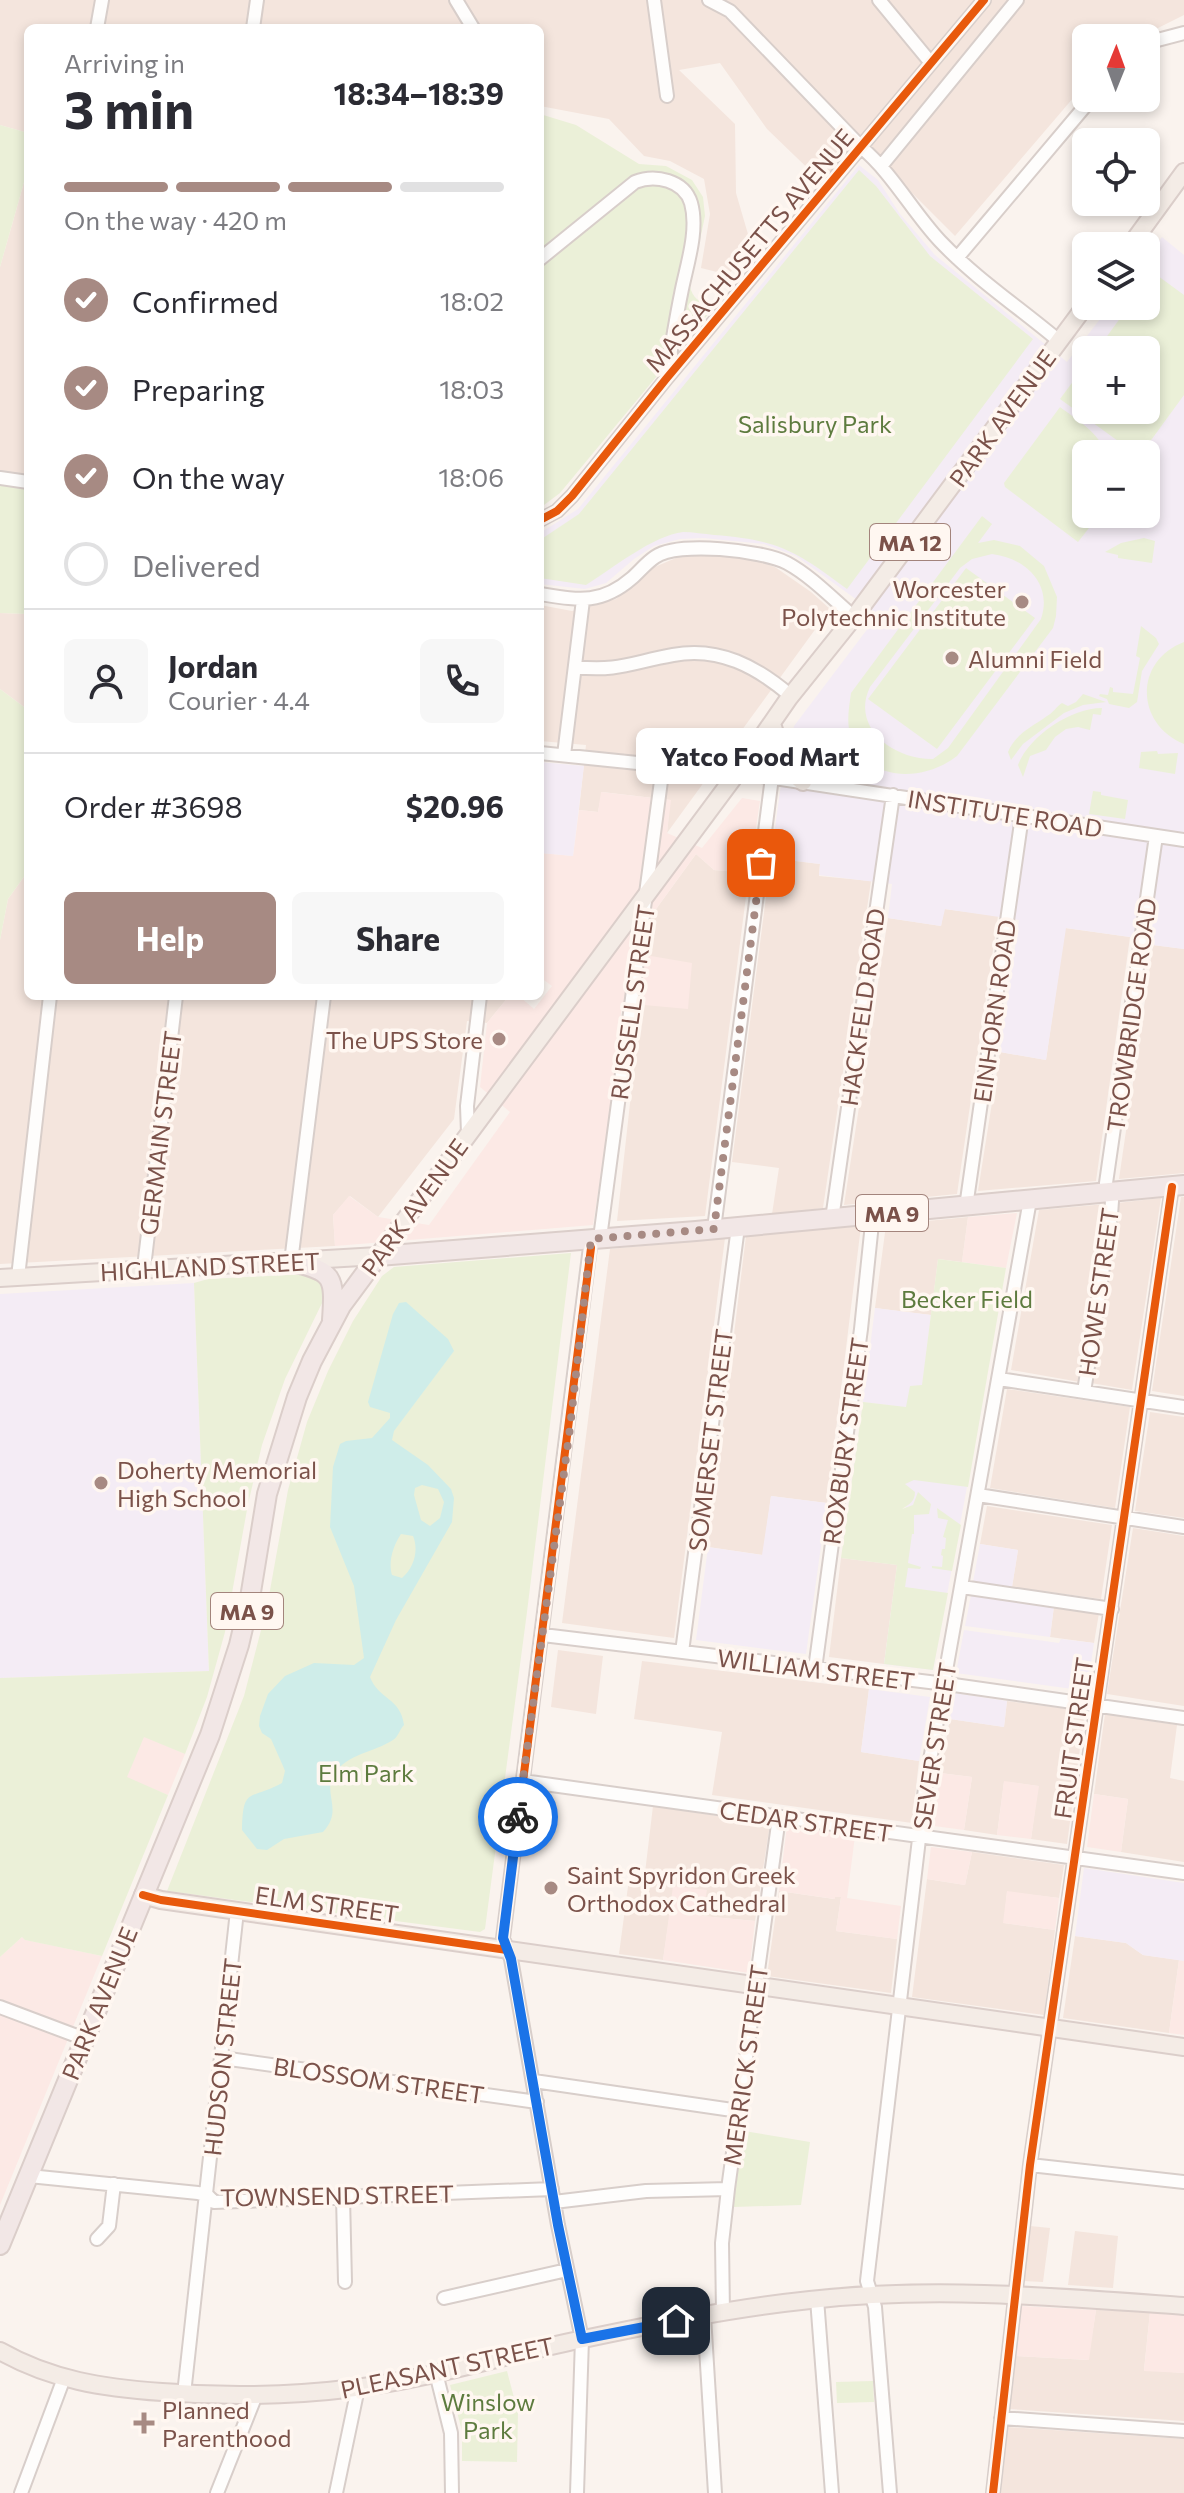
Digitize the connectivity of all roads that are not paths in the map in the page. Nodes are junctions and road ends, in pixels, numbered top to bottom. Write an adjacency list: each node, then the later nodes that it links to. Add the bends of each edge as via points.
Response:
1 (102, 0): 9 (street)
2 (257, 0): 10 (street)
3 (456, 0): 11 (street)
4 (654, 0): 15 (street)
5 (879, 0): 14 (street)
6 (984, 0): 14 (street, MASSACHUSETTS AVENUE)
7 (1017, 0): 18 (street, MASSACHUSETTS AVENUE)
8 (719, 2): 17 (street)
9 (98, 24)
10 (254, 24)
11 (471, 24)
12 (1184, 33): 13 (street)
13 (1160, 39)
14 (931, 63): 17 (street, MASSACHUSETTS AVENUE)
15 (667, 96)
16 (1080, 112): 22 (street)
17 (861, 147): 18 (street); 25 (street, MASSACHUSETTS AVENUE)
18 (882, 165): 22 (street, via 917,215)
19 (1184, 172): 20 (main road)
20 (1140, 232)
21 (544, 256): 25 (street, via 635,182 663,179 684,191 694,222)
22 (957, 258): 24 (street)
23 (1075, 320): 24 (main road, PARK AVENUE / MA 12)
24 (1059, 341): 31 (main road, PARK AVENUE / MA 12)
25 (666, 379): 28 (street, MASSACHUSETTS AVENUE, via 572,496)
26 (0, 478): 27 (street)
27 (24, 481)
28 (544, 518)
29 (544, 595): 30 (street)
30 (583, 600): 31 (street, via 612,592 664,552 687,549 748,553 785,562); 32 (street)
31 (854, 617): 33 (main road, PARK AVENUE / MA 12)
32 (575, 667): 33 (street, via 614,669 672,655 708,654 751,666); 36 (street)
33 (791, 696): 34 (main road, PARK AVENUE / MA 12)
34 (772, 724): 38 (main road, PARK AVENUE / MA 12); 40 (main road, via 787,769)
35 (544, 753): 36 (street, INSTITUTE ROAD)
36 (564, 755): 37 (street, INSTITUTE ROAD)
37 (663, 766): 38 (street, INSTITUTE ROAD); 45 (street, RUSSELL STREET)
38 (737, 773): 39 (street, INSTITUTE ROAD); 45 (main road, PARK AVENUE / MA 12)
39 (772, 777): 40 (street, INSTITUTE ROAD); 58 (street)
40 (803, 782): 41 (street, INSTITUTE ROAD)
41 (893, 795): 42 (street, INSTITUTE ROAD); 56 (street, HACKFELD ROAD)
42 (1022, 816): 43 (street, INSTITUTE ROAD); 54 (street, EINHORN ROAD)
43 (1156, 836): 44 (street, INSTITUTE ROAD); 52 (street, TROWBRIDGE ROAD, via 1106,1183)
44 (1184, 840)
45 (647, 894): 50 (main road, PARK AVENUE / MA 12); 59 (street, RUSSELL STREET)
46 (50, 1000): 63 (street)
47 (176, 1000): 62 (street, GERMAIN STREET)
48 (324, 1000): 61 (street)
49 (480, 1000): 50 (street)
50 (468, 1133): 60 (main road, PARK AVENUE / MA 12)
51 (1178, 1186): 52 (highway, HIGHLAND STREET / MA 9); 68 (street, FRUIT STREET)
52 (1109, 1193): 53 (highway, HIGHLAND STREET / MA 9); 67 (street, HOWE STREET, via 1111,1215)
53 (1030, 1200): 54 (highway, HIGHLAND STREET / MA 9); 66 (street, SEVER STREET)
54 (966, 1207): 55 (highway, HIGHLAND STREET / MA 9)
55 (873, 1214): 56 (highway, HIGHLAND STREET / MA 9); 77 (street, ROXBURY STREET)
56 (832, 1219): 57 (highway, HIGHLAND STREET / MA 9)
57 (738, 1227): 58 (highway, HIGHLAND STREET / MA 9); 76 (street, SOMERSET STREET)
58 (714, 1229): 59 (highway, HIGHLAND STREET / MA 9)
59 (596, 1239): 60 (highway, HIGHLAND STREET / MA 9); 75 (street, RUSSELL STREET)
60 (378, 1256): 61 (main road, HIGHLAND STREET); 65 (highway, PARK AVENUE / MA 9)
61 (291, 1262): 62 (main road, HIGHLAND STREET); 65 (highway, via 317,1267 328,1276)
62 (146, 1270): 63 (main road, HIGHLAND STREET)
63 (18, 1277): 64 (main road, HIGHLAND STREET)
64 (0, 1278)
65 (332, 1323): 86 (highway, PARK AVENUE / MA 9, via 304,1379 275,1463 247,1614 215,1721)
66 (999, 1379): 67 (street); 70 (street, SEVER STREET)
67 (1084, 1392): 68 (street)
68 (1140, 1400): 69 (street); 71 (street, FRUIT STREET)
69 (1184, 1407)
70 (978, 1495): 71 (street); 73 (street, SEVER STREET)
71 (1125, 1517): 72 (street); 74 (street, FRUIT STREET)
72 (1184, 1527)
73 (962, 1587): 74 (street); 78 (street, SEVER STREET)
74 (1112, 1609): 79 (street, FRUIT STREET)
75 (543, 1635): 76 (street, WILLIAM STREET); 81 (street, RUSSELL STREET)
76 (682, 1652): 77 (street, WILLIAM STREET)
77 (815, 1669): 78 (street, WILLIAM STREET)
78 (944, 1684): 79 (street, WILLIAM STREET); 83 (street, SEVER STREET)
79 (1097, 1704): 80 (street, WILLIAM STREET); 84 (street, FRUIT STREET)
80 (1184, 1718)
81 (523, 1781): 82 (street, CEDAR STREET); 88 (street, RUSSELL STREET, via 503,1938)
82 (779, 1817): 83 (street, CEDAR STREET); 89 (street, MERRICK STREET)
83 (919, 1837): 84 (street, CEDAR STREET); 91 (street, SEVER STREET)
84 (1076, 1857): 85 (street, CEDAR STREET); 92 (street, FRUIT STREET)
85 (1184, 1873)
86 (143, 1895): 87 (main road, ELM STREET); 93 (highway, PARK AVENUE / MA 9)
87 (237, 1911): 88 (main road, ELM STREET); 95 (street, HUDSON STREET)
88 (507, 1950): 89 (main road, ELM STREET); 96 (street, RUSSELL STREET)
89 (756, 1987): 91 (main road, ELM STREET); 98 (street, MERRICK STREET)
90 (0, 2007): 93 (street)
91 (899, 2007): 92 (main road, ELM STREET); 111 (street, SEVER STREET, via 867,2281)
92 (1051, 2029): 94 (main road, ELM STREET); 99 (street, FRUIT STREET)
93 (85, 2039): 100 (highway, PARK AVENUE / MA 9)
94 (1184, 2047)
95 (222, 2058): 97 (street, BLOSSOM STREET); 105 (street, HUDSON STREET)
96 (534, 2081): 97 (street, RUSSELL STREET); 98 (street)
97 (537, 2102): 104 (street, RUSSELL STREET)
98 (739, 2111): 103 (street, MERRICK STREET)
99 (1030, 2165): 101 (street); 112 (street, FRUIT STREET)
100 (29, 2176): 102 (street, TOWNSEND STREET); 108 (highway, PARK AVENUE / MA 9)
101 (1184, 2182)
102 (114, 2184): 105 (street, TOWNSEND STREET); 107 (street, via 109,2226)
103 (728, 2189): 104 (street, TOWNSEND STREET); 116 (street, MERRICK STREET)
104 (553, 2195): 106 (street, TOWNSEND STREET); 109 (street, RUSSELL STREET)
105 (208, 2196): 106 (street, TOWNSEND STREET, via 214,2202); 123 (street, HUDSON STREET)
106 (343, 2197): 110 (street)
107 (97, 2239)
108 (0, 2245)
109 (567, 2270): 113 (street); 118 (street, RUSSELL STREET)
110 (345, 2282)
111 (872, 2295): 112 (main road, PLEASANT STREET); 114 (main road, PLEASANT STREET); 134 (street, SEVER STREET)
112 (1014, 2296): 115 (main road, PLEASANT STREET); 125 (street, FRUIT STREET)
113 (444, 2298)
114 (817, 2299): 116 (main road, PLEASANT STREET); 133 (street)
115 (1184, 2306)
116 (723, 2313): 117 (main road, PLEASANT STREET)
117 (704, 2316): 118 (main road, PLEASANT STREET); 132 (street)
118 (582, 2339): 120 (main road, PLEASANT STREET); 131 (street, RUSSELL STREET)
119 (0, 2351): 121 (main road, PLEASANT STREET)
120 (436, 2373): 122 (main road, PLEASANT STREET); 130 (street, via 451,2433)
121 (64, 2378): 123 (main road, PLEASANT STREET); 127 (street)
122 (358, 2388): 124 (main road, PLEASANT STREET); 129 (street)
123 (184, 2394): 124 (main road, PLEASANT STREET)
124 (256, 2395): 128 (street)
125 (1001, 2418): 126 (street); 135 (street, FRUIT STREET)
126 (1184, 2431)
127 (21, 2493)
128 (217, 2493)
129 (336, 2493)
130 (452, 2493)
131 (577, 2493)
132 (715, 2493)
133 (832, 2493)
134 (890, 2493)
135 (993, 2493)

